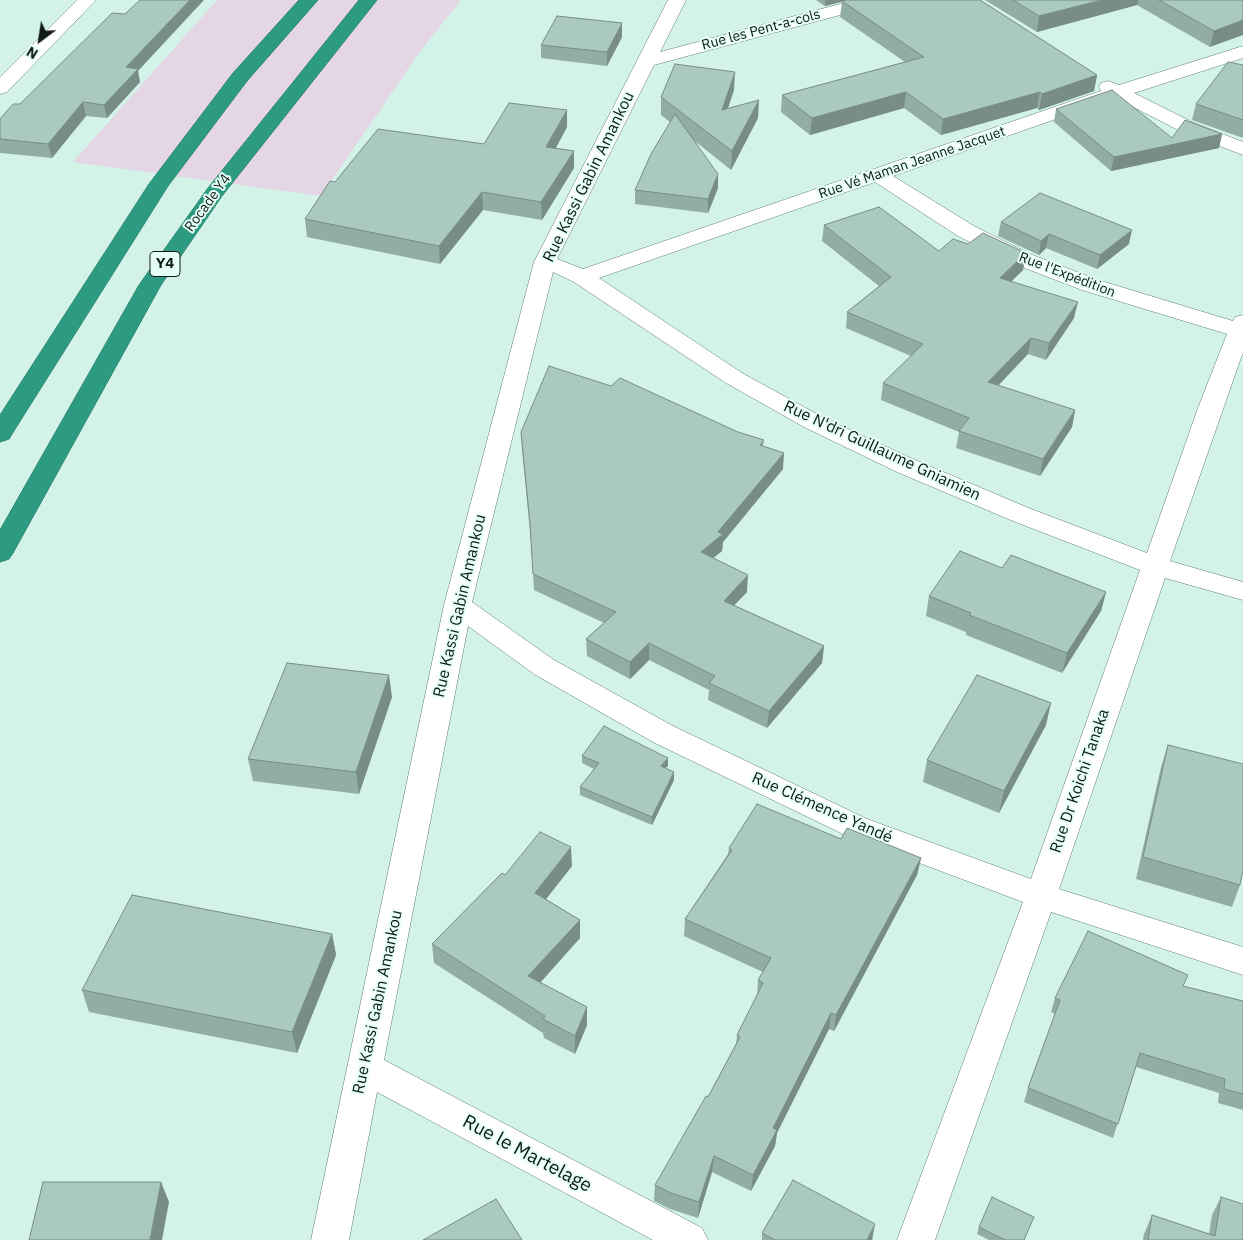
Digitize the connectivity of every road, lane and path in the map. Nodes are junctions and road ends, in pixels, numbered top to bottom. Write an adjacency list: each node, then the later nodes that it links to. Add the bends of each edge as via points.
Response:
1 (87, 0): 9 (street)
2 (309, 0): 16 (highway, via 240,77 159,184)
3 (368, 0): 17 (highway, Rocade Y4 / Y4, via 215,192 150,285)
4 (677, 0): 7 (street, Rue Kassi Gabin Amankou)
5 (874, 0): 7 (street, Rue les Pent-a-cols)
6 (1243, 52): 10 (street, Rue Vé Maman Jeanne Jacquet)
7 (647, 61): 13 (street, Rue Kassi Gabin Amankou)
8 (1091, 77): 10 (street)
9 (0, 88)
10 (1116, 92): 11 (street, via 1187,127); 12 (street, Rue Vé Maman Jeanne Jacquet)
11 (1243, 149)
12 (877, 175): 14 (street, Rue Vé Maman Jeanne Jacquet); 15 (street, Rue l'Expédition, via 966,231 1022,259 1090,285)
13 (545, 262): 14 (street, Rue N'dri Guillaume Gniamien); 20 (street, Rue Kassi Gabin Amankou)
14 (582, 277): 18 (street, Rue N'dri Guillaume Gniamien, via 734,378 815,422 906,466)
15 (1242, 328): 18 (street, Rue Dr Koichi Tanaka, via 1210,408)
16 (0, 434)
17 (0, 553)
18 (1155, 566): 19 (street, Rue N'dri Guillaume Gniamien); 21 (street, Rue Dr Koichi Tanaka)
19 (1243, 592)
20 (458, 605): 21 (street, Rue Clémence Yandé, via 544,667 663,734 856,827); 23 (street, Rue Kassi Gabin Amankou)
21 (1040, 896): 22 (street, Rue Clémence Yandé); 26 (street, Rue Dr Koichi Tanaka)
22 (1243, 961)
23 (364, 1068): 24 (street, Rue Kassi Gabin Amankou); 25 (street, Rue le Martelage)
24 (330, 1240)
25 (689, 1240)
26 (916, 1240)

